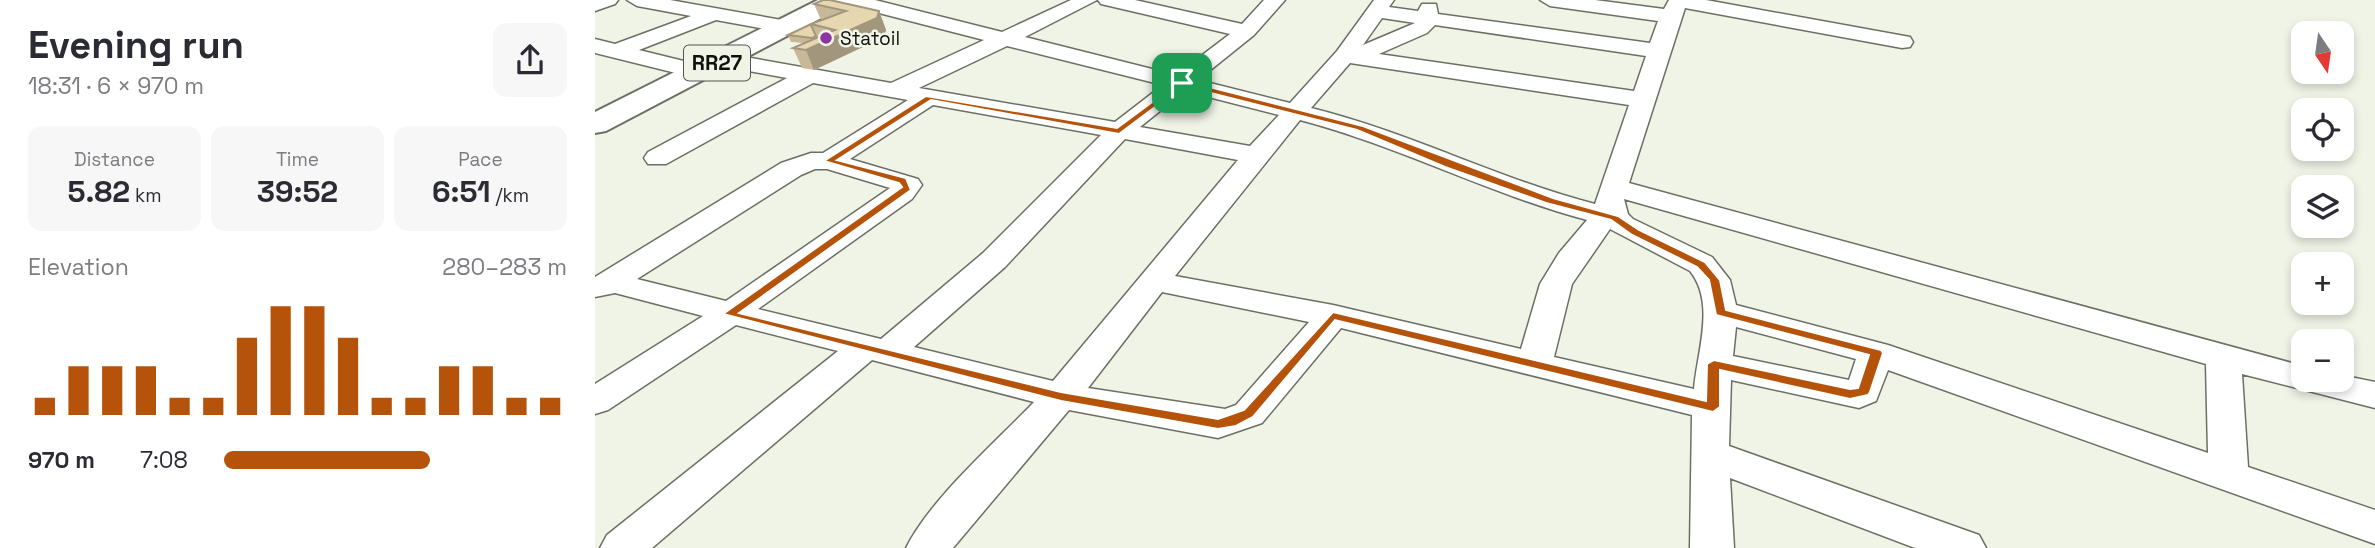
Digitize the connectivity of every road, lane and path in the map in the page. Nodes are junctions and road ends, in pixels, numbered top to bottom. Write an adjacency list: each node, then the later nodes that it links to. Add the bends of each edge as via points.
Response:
1 (608, 0): 9 (street)
2 (637, 0): 13 (street)
3 (837, 0): 14 (highway, RR27)
4 (851, 0): 17 (street)
5 (1087, 0): 17 (street)
6 (1108, 0): 16 (street)
7 (1275, 0): 16 (street)
8 (1550, 0): 11 (street)
9 (595, 5)
10 (1380, 5): 12 (street); 21 (street)
11 (1676, 6): 18 (street); 20 (street)
12 (1429, 8): 20 (street); 21 (street, via 1420,29)
13 (712, 15): 14 (street); 19 (street)
14 (797, 30): 15 (street); 22 (highway, RR27)
15 (828, 30)
16 (1247, 31): 24 (street)
17 (1003, 38): 24 (street); 25 (street)
18 (1902, 42)
19 (603, 49): 22 (street)
20 (1659, 51): 27 (street)
21 (1350, 57): 27 (street); 28 (street)
22 (722, 61): 23 (street); 29 (highway, RR27)
23 (809, 76): 25 (street); 32 (street)
24 (1182, 83): 28 (street); 30 (street)
25 (893, 91): 26 (street)
26 (929, 97): 30 (street); 33 (street)
27 (1645, 100): 34 (street)
28 (1294, 111): 31 (street); 34 (street, via 1360,128 1584,212)
29 (599, 118)
30 (1119, 131): 31 (street); 40 (street, via 994,260)
31 (1256, 155): 35 (street)
32 (656, 158)
33 (829, 161): 36 (street, via 811,161 791,169); 38 (street, via 902,181 908,188)
34 (1611, 207): 37 (street, via 1636,233 1701,264 1714,280); 42 (street); 43 (street, via 1569,261 1546,309)
35 (1153, 281): 39 (street); 48 (street)
36 (603, 287): 38 (street)
37 (1721, 312): 41 (street); 44 (street)
38 (729, 314): 40 (street); 49 (street)
39 (1333, 316): 43 (street); 48 (street, via 1249,414 1231,422 1209,423)
40 (876, 350): 48 (street); 54 (street)
41 (1877, 353): 44 (street, via 1859,395); 52 (street)
42 (2223, 356): 45 (street); 52 (street)
43 (1535, 364): 50 (street)
44 (1714, 364): 50 (street)
45 (2291, 375)
46 (2354, 390): 47 (street)
47 (2375, 395)
48 (1061, 396): 55 (street)
49 (595, 401)
50 (1713, 407): 51 (street)
51 (1709, 454): 56 (street); 57 (street)
52 (2229, 478): 53 (street)
53 (2375, 527)
54 (622, 548)
55 (928, 548)
56 (1711, 548)
57 (1964, 548)

